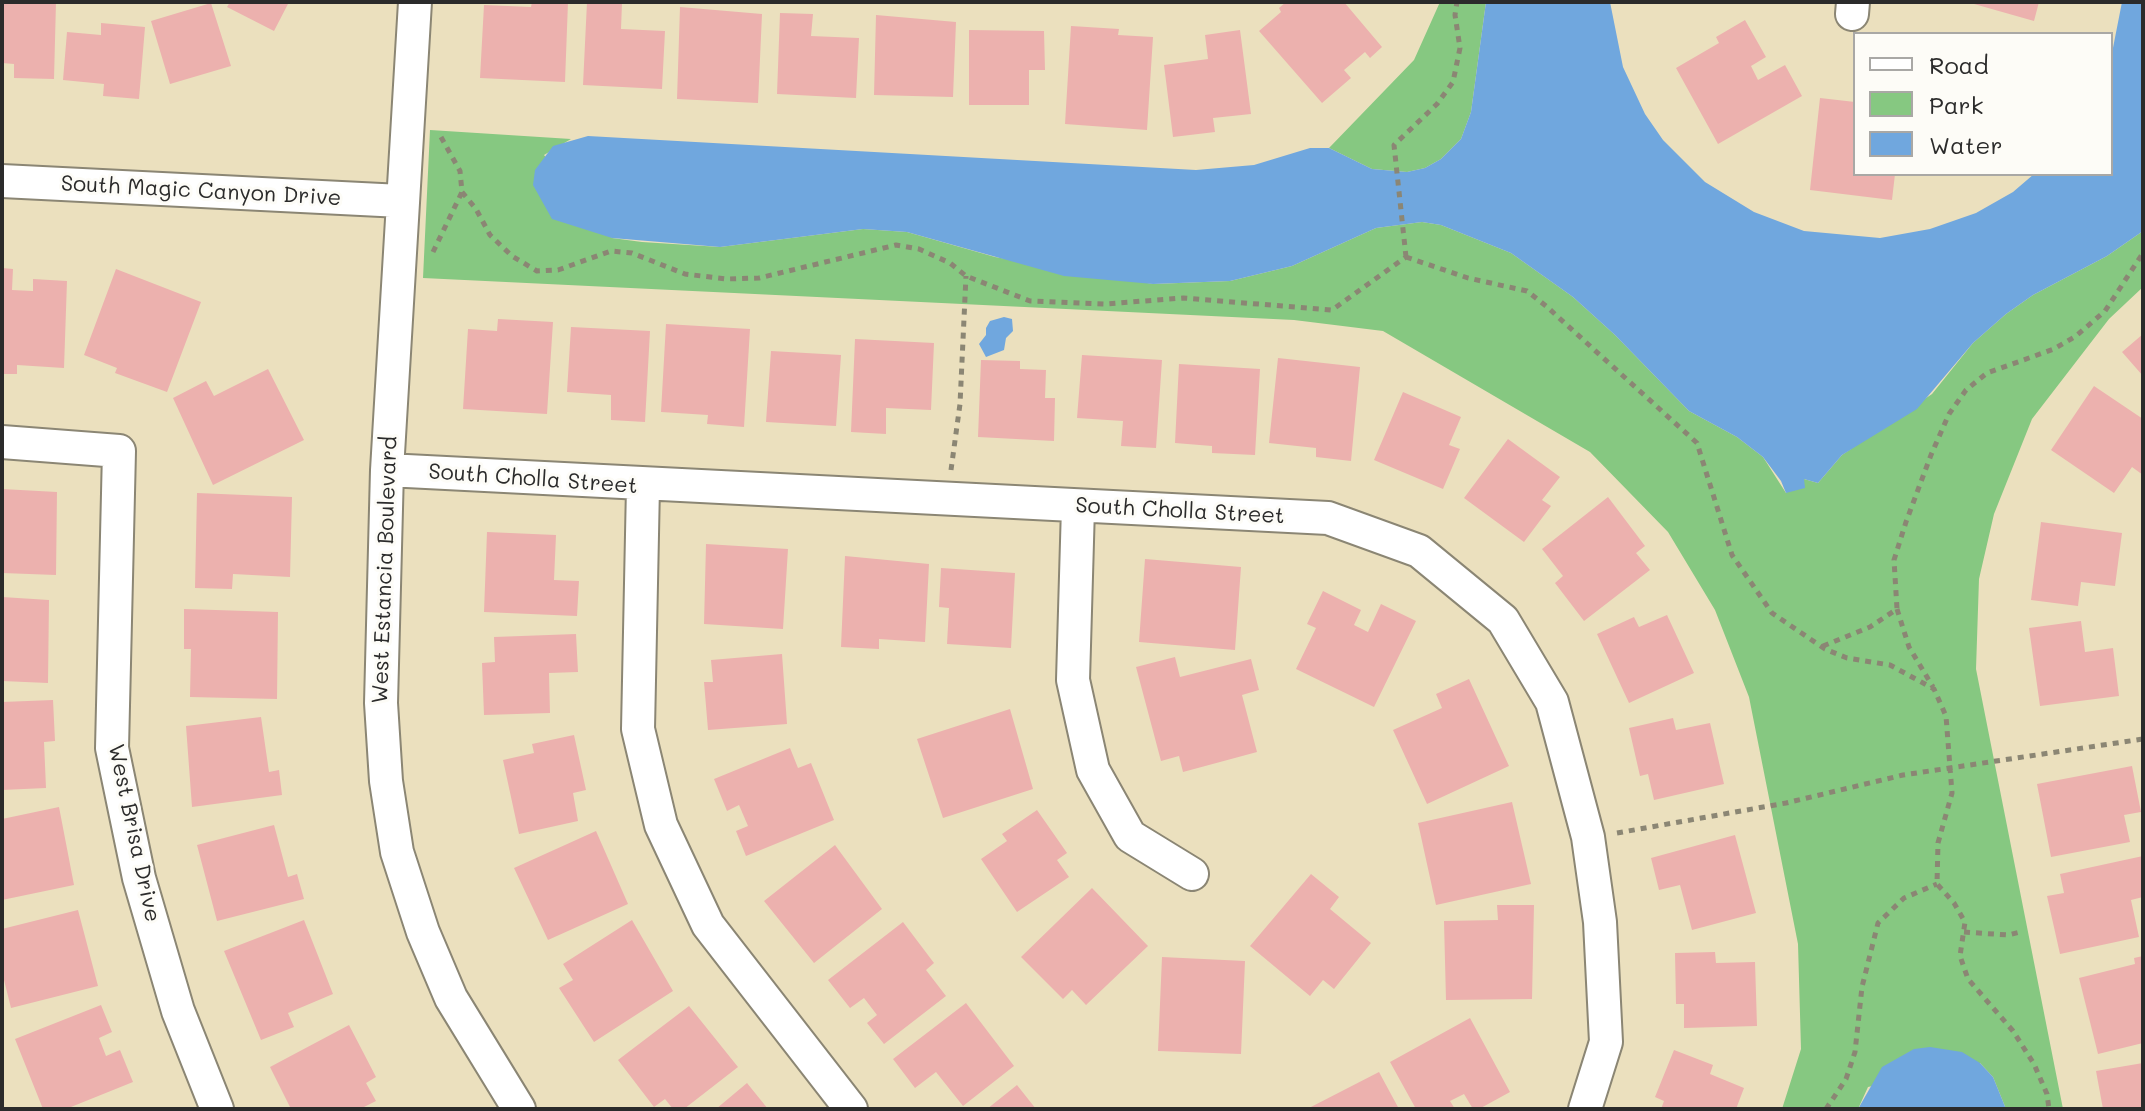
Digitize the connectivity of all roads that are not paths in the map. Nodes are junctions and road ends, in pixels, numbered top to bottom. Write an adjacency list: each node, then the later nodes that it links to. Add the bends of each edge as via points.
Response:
1 (415, 2): 3 (street, West Estancia Boulevard)
2 (2, 181): 3 (street, South Magic Canyon Drive)
3 (401, 201): 5 (street, West Estancia Boulevard)
4 (2, 442): 9 (street, West Brisa Drive, via 119,451 112,748 139,878 173,996)
5 (387, 470): 6 (street, South Cholla Street); 10 (street, West Estancia Boulevard, via 381,703 397,852 451,998)
6 (643, 486): 7 (street, South Cholla Street); 11 (street, via 638,729 661,825 708,925)
7 (1078, 507): 8 (street, via 1073,680 1093,770 1130,836); 12 (street, South Cholla Street, via 1328,518 1419,551 1503,620 1552,702 1588,837 1600,922 1606,1042)
8 (1192, 874)
9 (217, 1109)
10 (519, 1109)
11 (851, 1109)
12 (1585, 1109)

